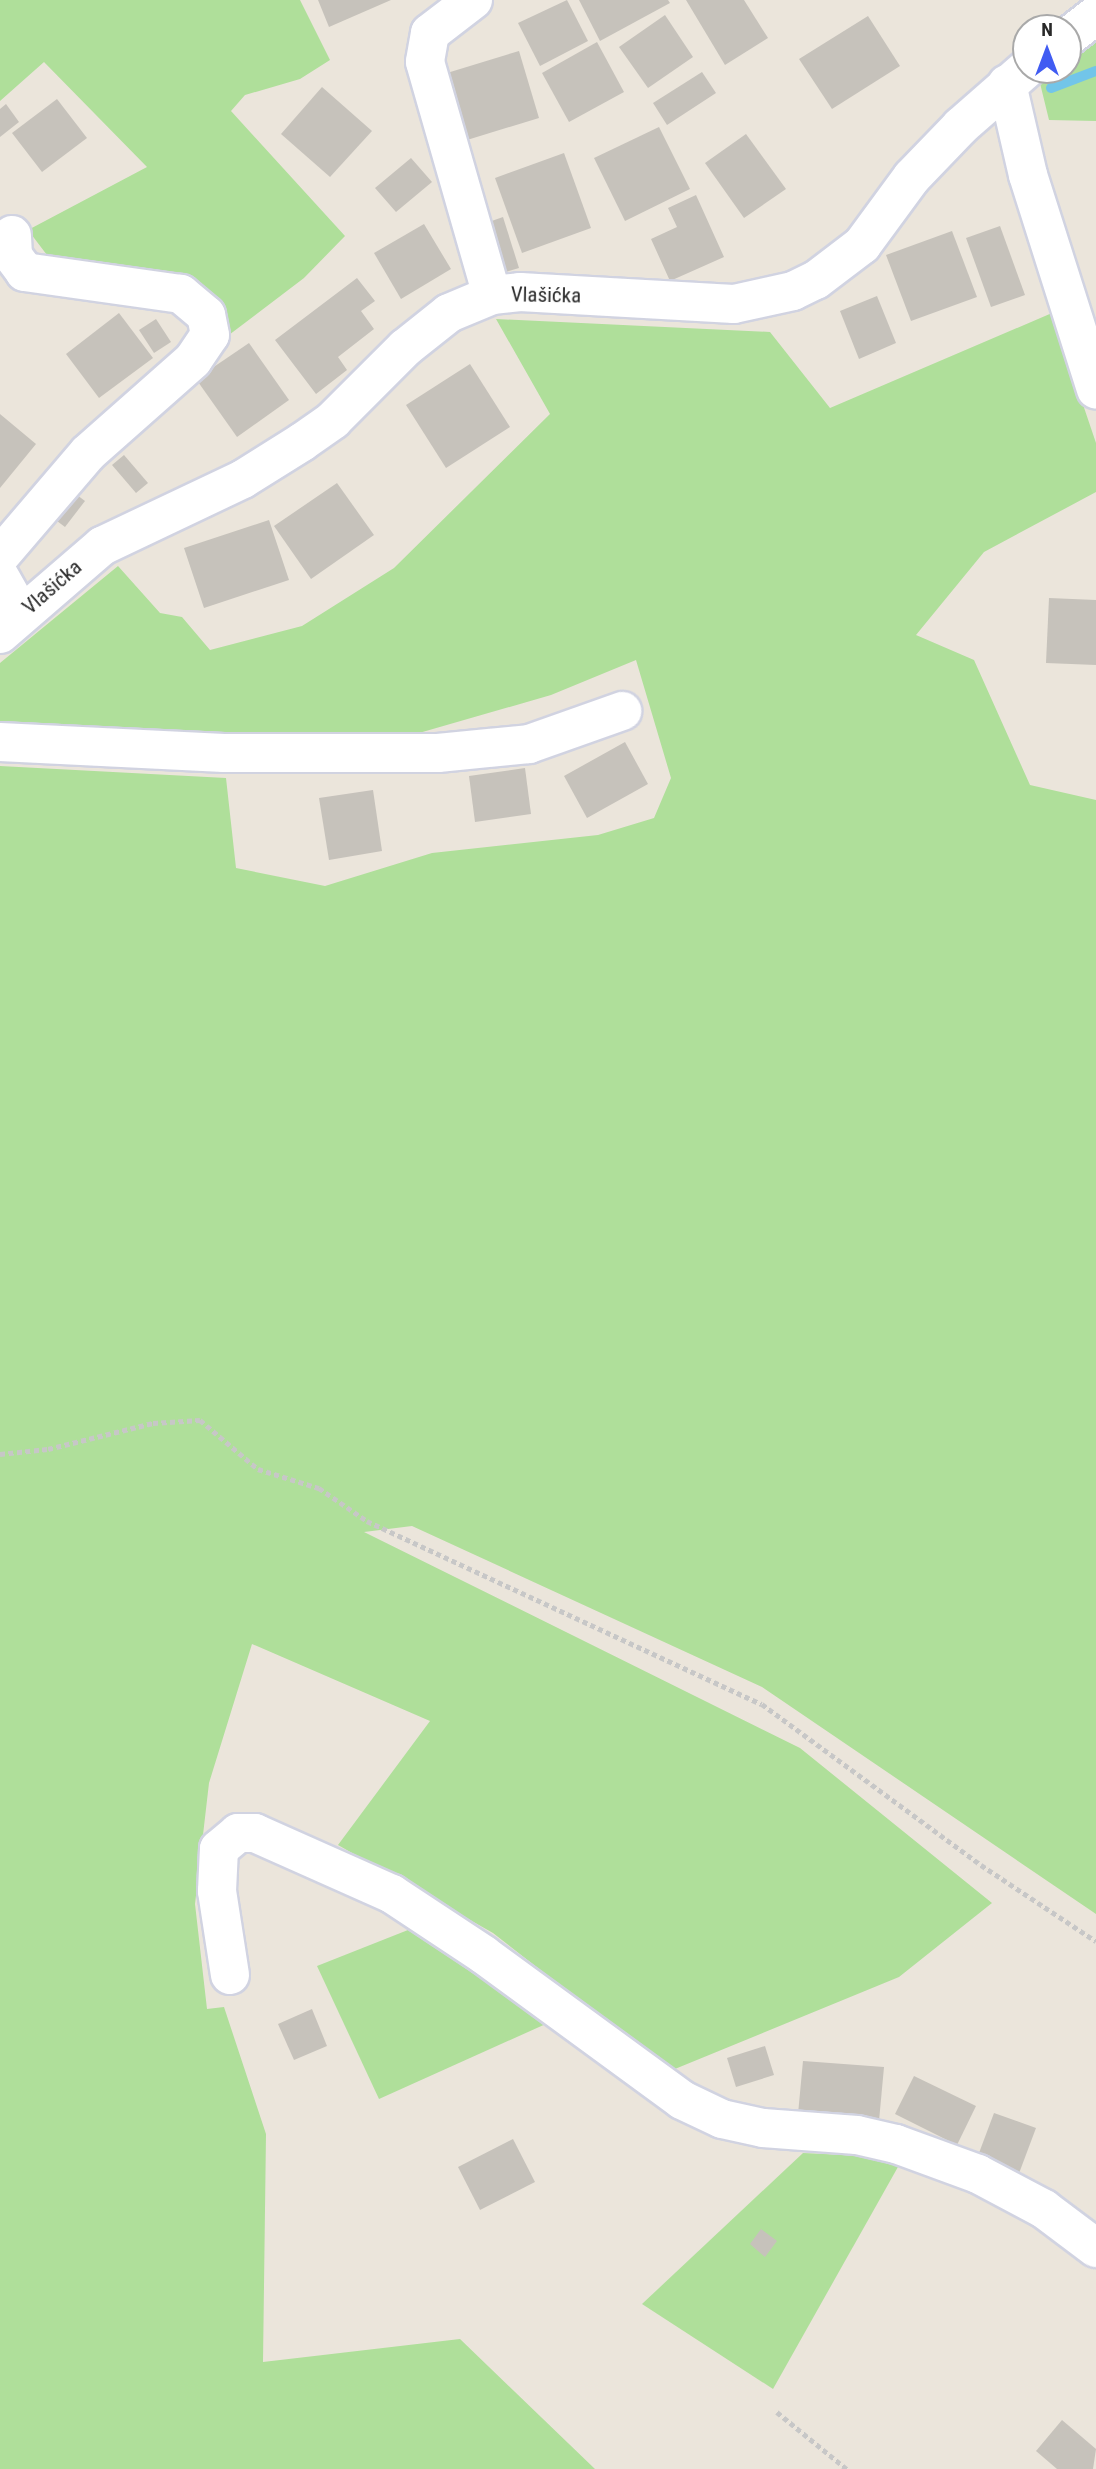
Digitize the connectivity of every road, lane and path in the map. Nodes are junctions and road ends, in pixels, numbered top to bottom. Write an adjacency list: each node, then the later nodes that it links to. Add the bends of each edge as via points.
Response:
1 (472, 0): 7 (street, via 430,33 425,62)
2 (1096, 15): 3 (street)
3 (1082, 26)
4 (1012, 80): 7 (street, Vlašićka, via 912,177 862,245 840,265 793,291 734,304 698,305 559,293)
5 (1017, 84): 8 (street, via 1028,175)
6 (12, 236): 9 (street, via 13,256 25,272 181,294 206,314 210,335 193,360 88,453)
7 (492, 295): 11 (street, Vlašićka, via 431,326 332,420 277,460 102,546)
8 (1096, 389)
9 (0, 556)
10 (0, 577): 11 (street)
11 (10, 624)
12 (622, 711): 13 (street, via 529,744 438,752 224,753)
13 (0, 742)
14 (0, 1454): 15 (path, via 48,1449 153,1423 200,1420 258,1469 318,1488 367,1521 762,1704 981,1865)
15 (1096, 1941)
16 (230, 1975): 17 (street, via 217,1891 219,1849 238,1833 255,1833 392,1894 484,1955 682,2100 722,2119 763,2128 858,2135 896,2144 978,2175 1044,2209)
17 (1096, 2248)
18 (777, 2412): 19 (path)
19 (846, 2469)

